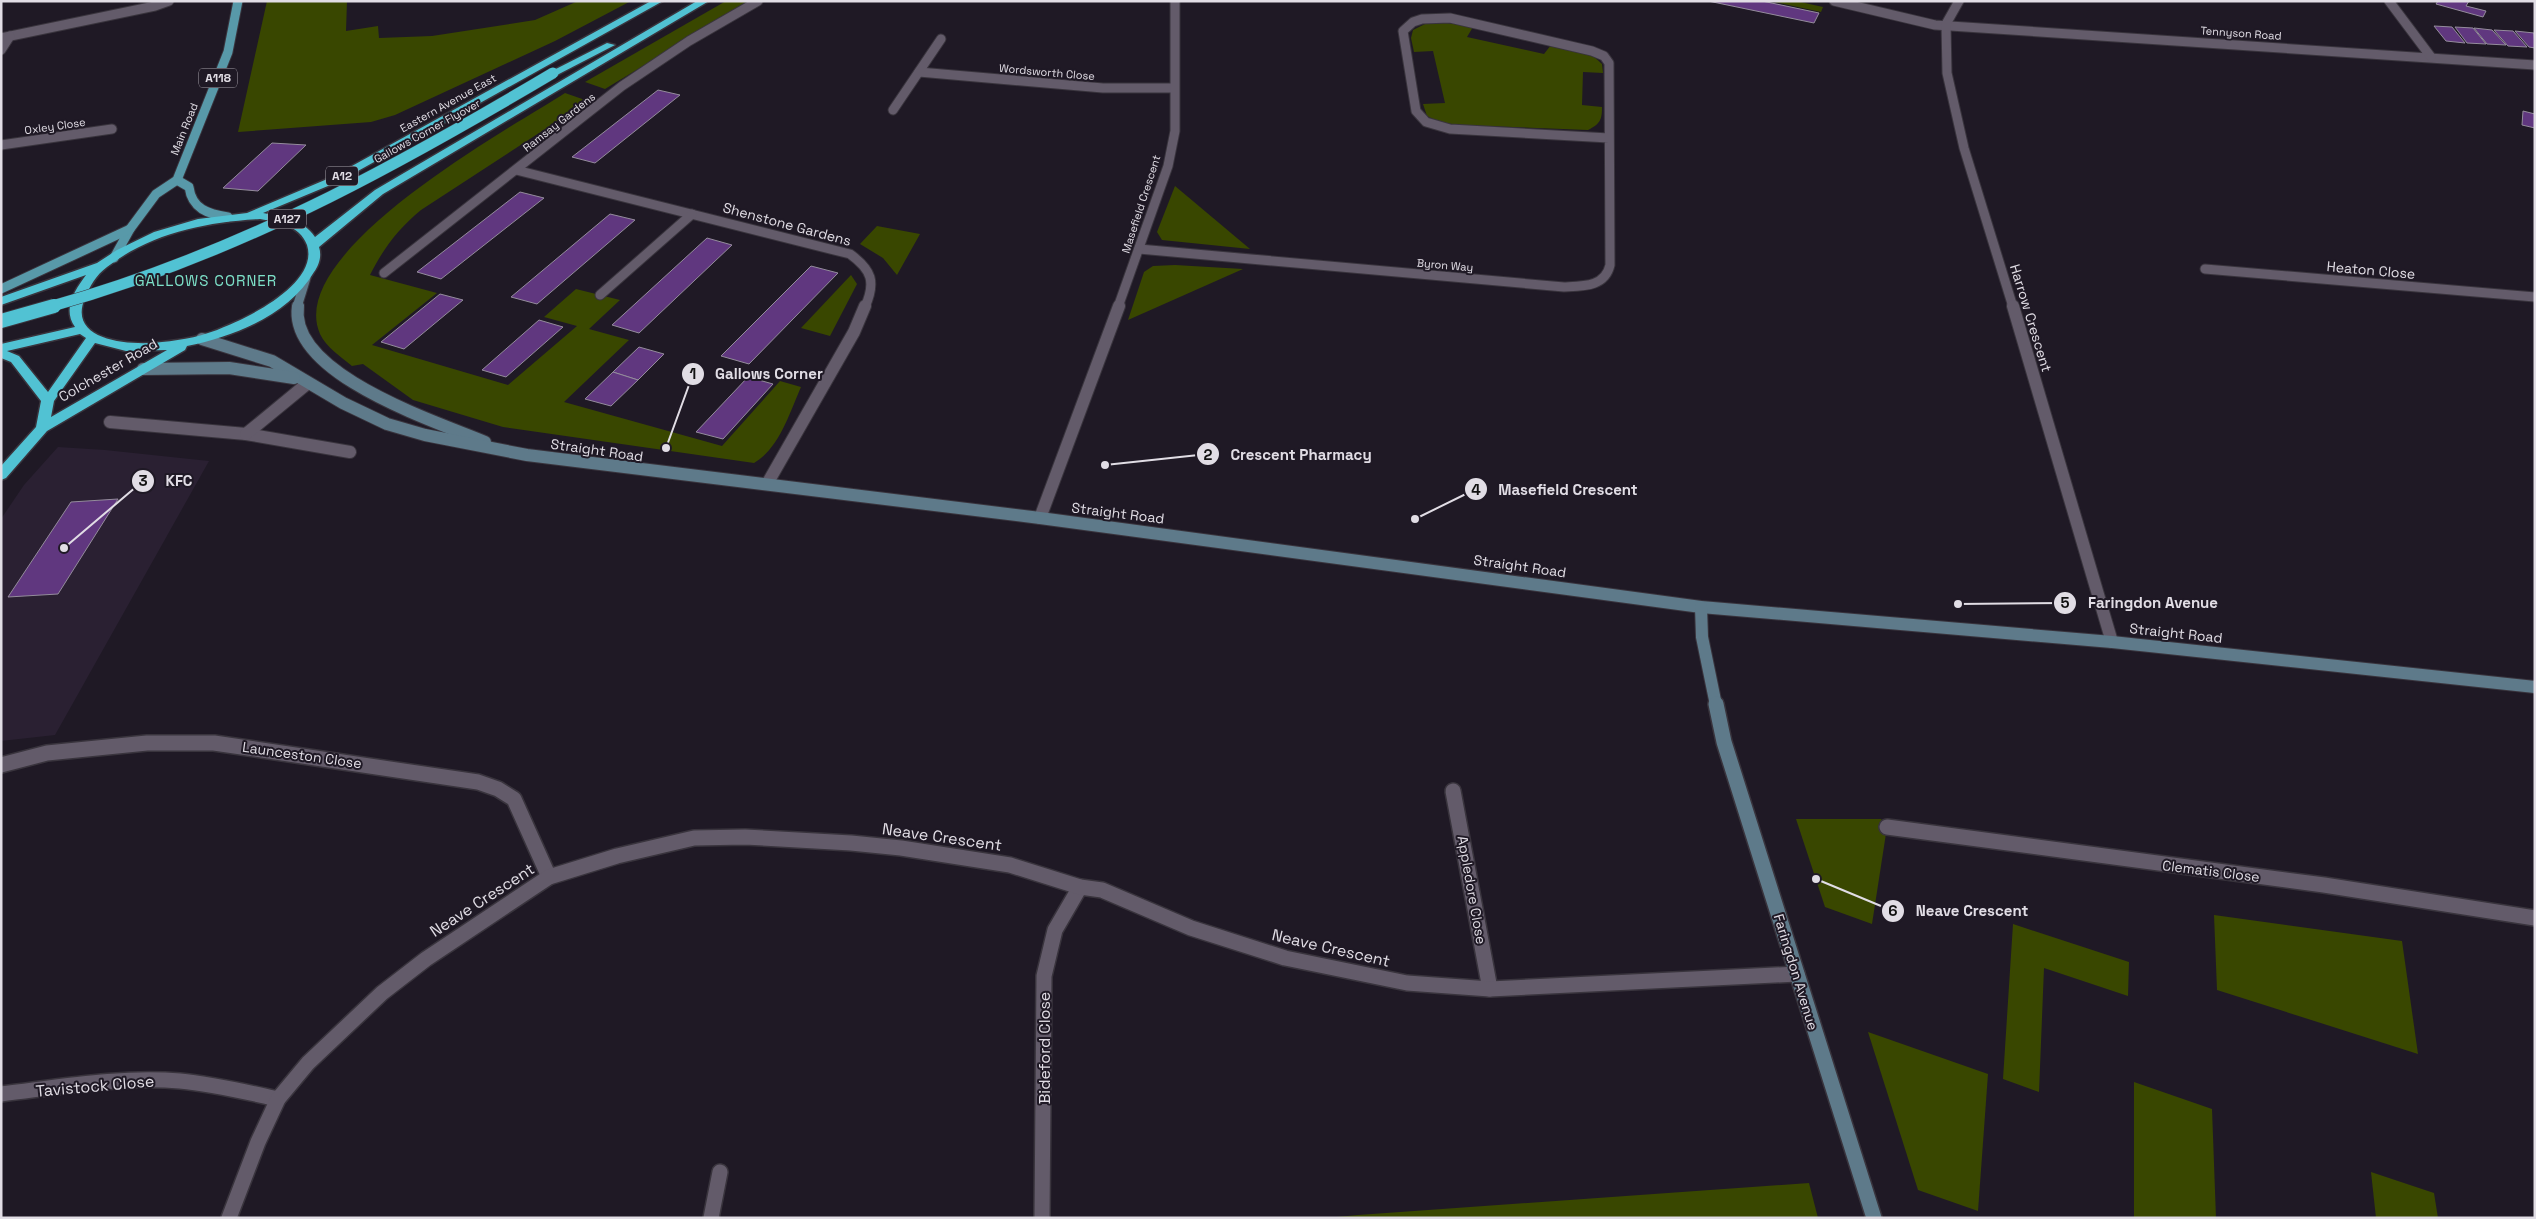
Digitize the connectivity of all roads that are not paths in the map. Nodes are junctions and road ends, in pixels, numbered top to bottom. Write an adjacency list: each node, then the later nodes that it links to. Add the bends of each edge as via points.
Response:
1 (168, 1): 13 (street)
2 (238, 1): 26 (main road, Main Road / A118, via 228,52)
3 (658, 1): 28 (highway, Eastern Avenue East / A12, via 336,179)
4 (661, 1): 19 (highway, A127)
5 (698, 1): 19 (highway, A127)
6 (704, 1): 31 (highway, A12, via 379,192)
7 (758, 1): 25 (street, Ramsay Gardens, via 688,41 622,86)
8 (1175, 1): 20 (street, Masefield Crescent)
9 (1834, 1): 12 (street, Tennyson Road, via 1935,25)
10 (1959, 1): 12 (street)
11 (2389, 1): 16 (street)
12 (1946, 24): 16 (street, Tennyson Road); 59 (street, Harrow Crescent, via 1947,72 1964,148 2032,366)
13 (6, 37): 15 (street)
14 (941, 39): 18 (street)
15 (1, 50)
16 (2431, 57): 17 (street, Tennyson Road)
17 (2535, 65)
18 (919, 72): 20 (street, Wordsworth Close, via 1102,88); 21 (street)
19 (553, 73): 42 (highway, Gallows Corner Flyover / A127, bridge, via 341,192 257,233 160,273)
20 (1174, 88): 32 (street, Masefield Crescent, via 1175,132 1168,166)
21 (893, 110)
22 (112, 129): 24 (street, Oxley Close)
23 (1609, 138): 23 (street, Byron Way, via 1609,63 1604,56 1450,18 1422,19 1403,31 1416,111 1421,120 1433,126 1450,128); 32 (street, Byron Way, via 1610,273 1605,280 1585,286 1564,287)
24 (1, 145)
25 (516, 170): 27 (street, Shenstone Gardens); 36 (street, Ramsay Gardens)
26 (177, 180): 29 (main road, via 189,187 189,194 198,208); 30 (main road, via 156,194)
27 (692, 214): 39 (street); 56 (street, Shenstone Gardens, via 850,254 866,266 873,286 854,332)
28 (246, 216): 29 (highway); 31 (highway, via 286,221 305,231)
29 (228, 217): 33 (highway, via 204,220 164,232)
30 (130, 230): 33 (main road); 38 (main road)
31 (314, 245): 37 (highway, via 314,261)
32 (1140, 249): 57 (street, Masefield Crescent)
33 (114, 258): 34 (highway)
34 (103, 264): 41 (highway); 43 (highway, via 78,296 75,308 76,320)
35 (2205, 269): 40 (street, Heaton Close)
36 (384, 273)
37 (306, 278): 44 (highway, via 289,296 265,313 235,328); 53 (street, Straight Road, via 297,321 300,334 319,357 344,378)
38 (1, 289)
39 (600, 295)
40 (2535, 297)
41 (1, 301)
42 (1, 321)
43 (87, 334): 44 (highway, via 108,344 128,347 151,348); 45 (highway); 49 (highway, Colchester Road)
44 (197, 340): 47 (highway, Colchester Road); 48 (street, Straight Road, via 272,361)
45 (1, 348)
46 (1, 353): 49 (highway, via 15,359)
47 (143, 369): 48 (street, via 238,369); 51 (highway, Colchester Road)
48 (308, 382): 52 (street); 53 (street, Straight Road, via 387,424)
49 (48, 401): 51 (highway, Colchester Road)
50 (110, 422): 52 (street)
51 (42, 428): 55 (highway, Colchester Road)
52 (246, 434): 54 (street)
53 (504, 451): 56 (street, Straight Road, via 647,472)
54 (350, 452)
55 (1, 474)
56 (767, 484): 57 (street, Straight Road)
57 (1040, 518): 58 (street, Straight Road)
58 (1701, 607): 59 (street, Straight Road); 67 (street, Faringdon Avenue, via 1702,637 1724,742)
59 (2112, 642): 60 (street, Straight Road)
60 (2535, 687)
61 (1, 765): 64 (street, Launceston Close, via 56,752 147,743 214,743 478,782 498,789 514,800)
62 (1453, 791): 68 (street, Appledore Close)
63 (1887, 827): 66 (street, Clematis Close, via 2324,885)
64 (548, 877): 65 (street, Neave Crescent, via 694,838 745,837 901,848 1010,865); 70 (street, Neave Crescent, via 426,958 382,992 308,1063)
65 (1080, 887): 68 (street, Neave Crescent, via 1102,890 1191,928 1285,958 1407,983); 72 (street, Bideford Close, via 1055,930 1044,976)
66 (2535, 918)
67 (1797, 974): 68 (street, Neave Crescent); 75 (street, Faringdon Avenue)
68 (1490, 989)
69 (1, 1094): 70 (street, Tavistock Close, via 166,1080 206,1084)
70 (278, 1099): 73 (street, Neave Crescent)
71 (720, 1172): 74 (street)
72 (1042, 1217)
73 (229, 1218)
74 (711, 1218)
75 (1874, 1218)

